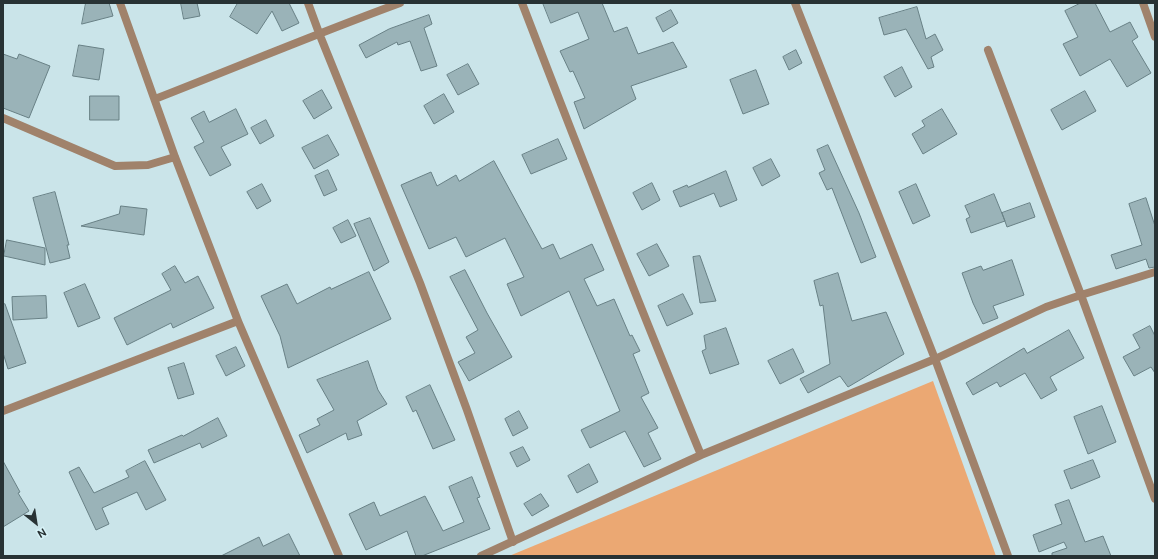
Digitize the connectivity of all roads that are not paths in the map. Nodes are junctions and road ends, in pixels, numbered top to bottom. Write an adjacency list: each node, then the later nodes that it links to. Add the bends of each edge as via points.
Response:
1 (120, 3): 10 (street)
2 (308, 3): 7 (street)
3 (400, 3): 7 (street)
4 (522, 3): 18 (street, via 610,232)
5 (795, 3): 16 (street)
6 (1143, 3): 8 (street)
7 (319, 33): 10 (street); 20 (street, via 420,283)
8 (1155, 37)
9 (988, 50): 14 (street)
10 (155, 99): 12 (street)
11 (3, 118): 12 (street, via 115,166 148,165)
12 (175, 157): 15 (street)
13 (1155, 272): 14 (street)
14 (1081, 295): 16 (street, via 1046,307); 19 (street)
15 (238, 321): 17 (street); 21 (street)
16 (935, 359): 18 (street); 23 (street)
17 (3, 411)
18 (701, 455): 20 (street)
19 (1155, 499)
20 (513, 542): 22 (street)
21 (339, 556)
22 (481, 556)
23 (1008, 556)

